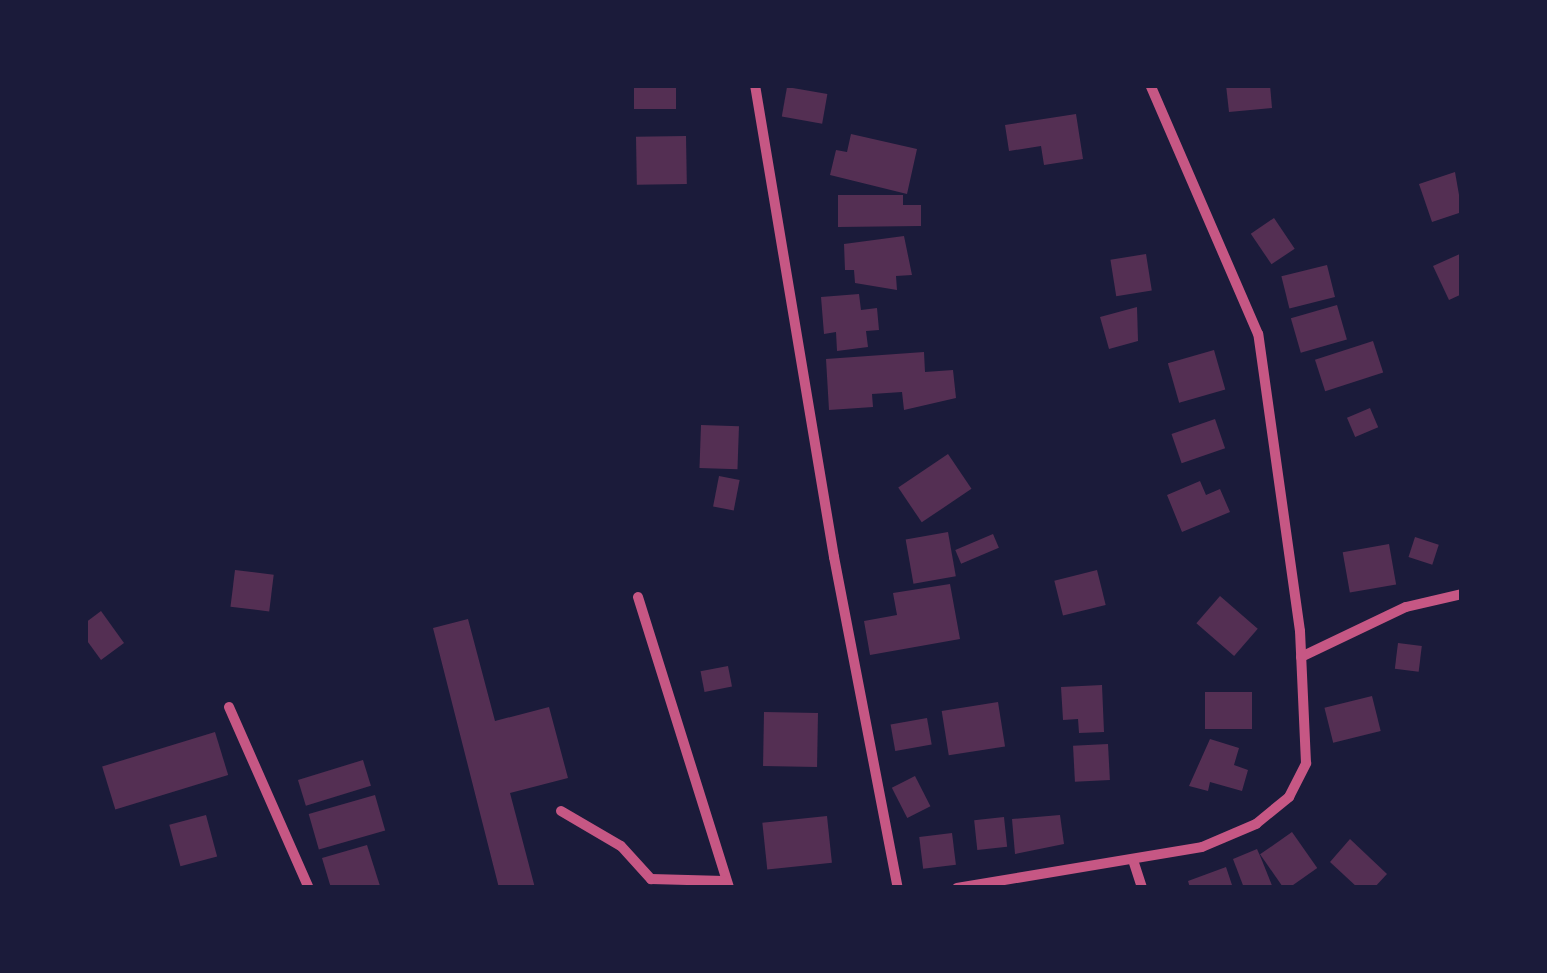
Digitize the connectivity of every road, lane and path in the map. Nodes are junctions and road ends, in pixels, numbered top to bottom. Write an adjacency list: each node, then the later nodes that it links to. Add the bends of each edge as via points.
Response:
1 (755, 85): 11 (street)
2 (1150, 85): 5 (street, via 1258,334)
3 (1462, 594): 5 (street, via 1406,607)
4 (638, 596): 9 (street)
5 (1300, 657): 8 (street, via 1306,763 1289,798 1238,832)
6 (229, 707): 10 (street)
7 (561, 811): 9 (street, via 622,846 651,878)
8 (1134, 863): 12 (street); 13 (street)
9 (727, 884)
10 (309, 888)
11 (898, 888)
12 (957, 888)
13 (1142, 888)

